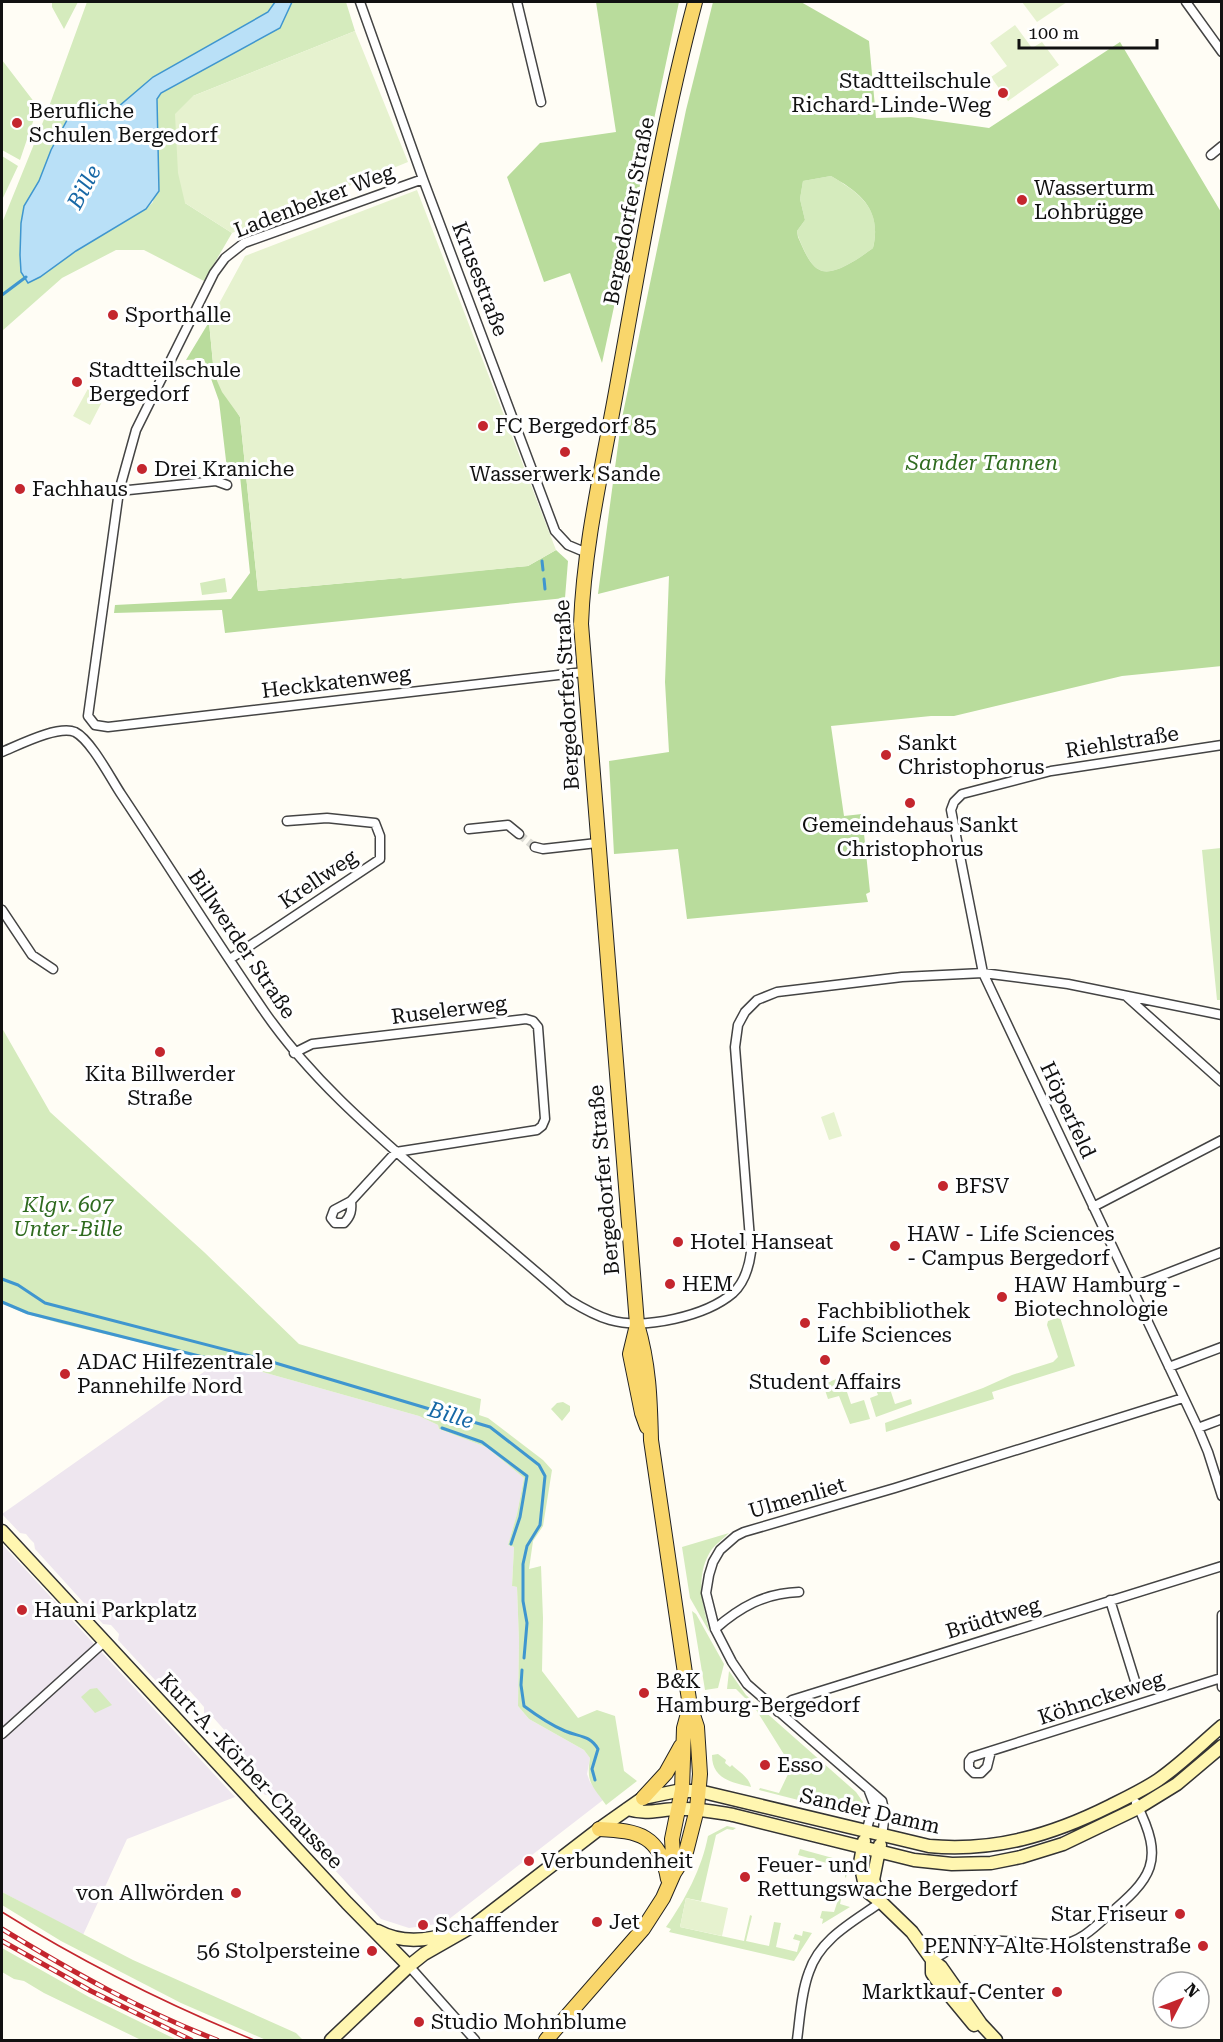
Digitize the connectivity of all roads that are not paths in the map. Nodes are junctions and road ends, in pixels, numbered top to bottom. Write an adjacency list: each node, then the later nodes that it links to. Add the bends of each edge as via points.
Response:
1 (360, 2): 9 (street, Krusestraße)
2 (517, 2): 6 (street)
3 (695, 2): 12 (main road, Bergedorfer Straße, via 669,109)
4 (1186, 2): 5 (street)
5 (1221, 52)
6 (542, 102)
7 (1221, 147): 8 (street)
8 (1211, 155)
9 (423, 179): 11 (street, Ladenbeker Weg, via 244,243 225,258 136,430); 12 (street, Krusestraße, via 555,531 568,545)
10 (227, 485): 11 (street, via 216,481)
11 (119, 491): 14 (street, Ladenbeker Weg, via 88,706)
12 (587, 553): 13 (main road, Bergedorfer Straße, via 581,624)
13 (584, 672): 14 (street, Heckkatenweg, via 108,727); 21 (main road, Bergedorfer Straße)
14 (93, 724)
15 (1221, 745): 17 (street, Riehlstraße, via 1051,771)
16 (2, 752): 24 (street, Billwerder Straße, via 56,732 70,731 81,736)
17 (959, 796): 26 (street, Höperfeld, via 952,806 952,817)
18 (287, 821): 24 (street, Krellweg, via 327,818 375,823 380,836 380,859)
19 (469, 829): 20 (street, via 508,825)
20 (519, 834)
21 (597, 843): 22 (street); 37 (main road, Bergedorfer Straße)
22 (535, 847)
23 (2, 909): 25 (street, via 32,954)
24 (230, 959): 29 (street, Billwerder Straße)
25 (53, 969)
26 (983, 973): 27 (street, Billwerder Straße); 34 (street, Höperfeld); 37 (street, Billwerder Straße, via 902,977 777,992 757,1000 745,1012 738,1025 735,1047 751,1252 746,1271 734,1292 712,1305 664,1321)
27 (1125, 996): 28 (street, Billwerder Straße); 30 (street)
28 (1221, 1015)
29 (294, 1053): 32 (street, Billwerder Straße); 32 (street, Ruselerweg, via 312,1044 526,1019 534,1022 545,1119 541,1128)
30 (1221, 1083)
31 (1221, 1140): 34 (street)
32 (396, 1152): 33 (street); 37 (street, Billwerder Straße, via 569,1300 611,1321)
33 (351, 1201)
34 (1094, 1207): 36 (street, Höperfeld)
35 (1221, 1252): 36 (street)
36 (1132, 1287): 39 (street, Höperfeld)
37 (637, 1324): 55 (main road, Bergedorfer Straße, via 646,1352 651,1440)
38 (1221, 1347): 39 (street)
39 (1169, 1367): 40 (street, Höperfeld)
40 (1183, 1398): 42 (street, Höperfeld); 49 (street, Ulmenliet, via 744,1532 720,1550 709,1575 706,1593)
41 (1221, 1419): 42 (street)
42 (1198, 1428): 43 (street, Höperfeld)
43 (1221, 1496)
44 (2, 1532): 50 (main road, Kurt-A.-Körber-Chaussee)
45 (1221, 1566): 47 (street, Brüdtweg)
46 (799, 1592): 49 (street, via 753,1602)
47 (1110, 1600): 53 (street); 56 (street, Brüdtweg, via 792,1700)
48 (1221, 1615): 51 (street)
49 (715, 1629): 56 (street, Ulmenliet, via 743,1678)
50 (103, 1643): 58 (street); 78 (main road, Kurt-A.-Körber-Chaussee)
51 (1221, 1655): 52 (street)
52 (1221, 1678): 54 (street); 61 (street, Köhnckeweg)
53 (1136, 1684)
54 (1221, 1687)
55 (690, 1706): 59 (main road, Bergedorfer Straße); 63 (main road, Bergedorfer Straße, via 697,1727)
56 (778, 1712): 64 (street, Ulmenliet)
57 (1221, 1726): 65 (main road, Sander Damm, via 1167,1773)
58 (2, 1734)
59 (684, 1741): 62 (main road, Bergedorfer Straße); 66 (main road, via 666,1773)
60 (1221, 1746): 67 (main road, Sander Damm, via 1177,1784)
61 (991, 1751)
62 (682, 1791): 63 (main road, Sander Damm); 66 (main road, Sander Damm); 69 (main road, Bergedorfer Straße)
63 (699, 1791): 70 (main road, Bergedorfer Straße); 72 (main road, Sander Damm)
64 (868, 1791): 72 (street, via 874,1804); 73 (street, Ulmenliet, via 884,1806)
65 (1132, 1795): 67 (street); 73 (main road, Sander Damm, via 1059,1830 1006,1844 954,1848)
66 (643, 1798): 68 (main road, Sander Damm)
67 (1138, 1808): 75 (main road, Sander Damm, via 1062,1844 1008,1860 952,1864); 80 (street, via 1151,1838 1149,1869 1136,1892 1087,1934 1066,1944 957,1942 947,1950)
68 (627, 1809): 69 (main road, Sander Damm, via 642,1813); 71 (main road, Sander Damm)
69 (678, 1809): 70 (main road, Sander Damm); 76 (main road, Bergedorfer Straße, via 672,1839)
70 (697, 1809): 74 (main road, Sander Damm); 76 (main road, Bergedorfer Straße, via 685,1856)
71 (599, 1829): 76 (main road, via 643,1835 656,1848); 79 (main road, Sander Damm)
72 (866, 1832): 73 (main road, Sander Damm); 74 (main road)
73 (882, 1836): 75 (main road)
74 (862, 1848): 75 (main road, Sander Damm); 77 (main road, via 860,1863 865,1886)
75 (878, 1852): 77 (main road, via 873,1880)
76 (672, 1879): 84 (main road, Bergedorfer Straße, via 636,1938)
77 (881, 1902): 80 (main road, via 912,1932); 85 (street, via 829,1940 814,1959 806,1981)
78 (369, 1926): 79 (main road, Kurt-A.-Körber-Chaussee, via 394,1937 420,1941); 81 (main road, Kurt-A.-Körber-Chaussee)
79 (473, 1926): 81 (main road, Sander Damm)
80 (928, 1955): 86 (main road)
81 (409, 1966): 82 (main road, Sander Damm); 83 (street, Kurt-A.-Körber-Chaussee)
82 (331, 2040)
83 (475, 2040)
84 (546, 2040)
85 (797, 2040)
86 (995, 2040)

